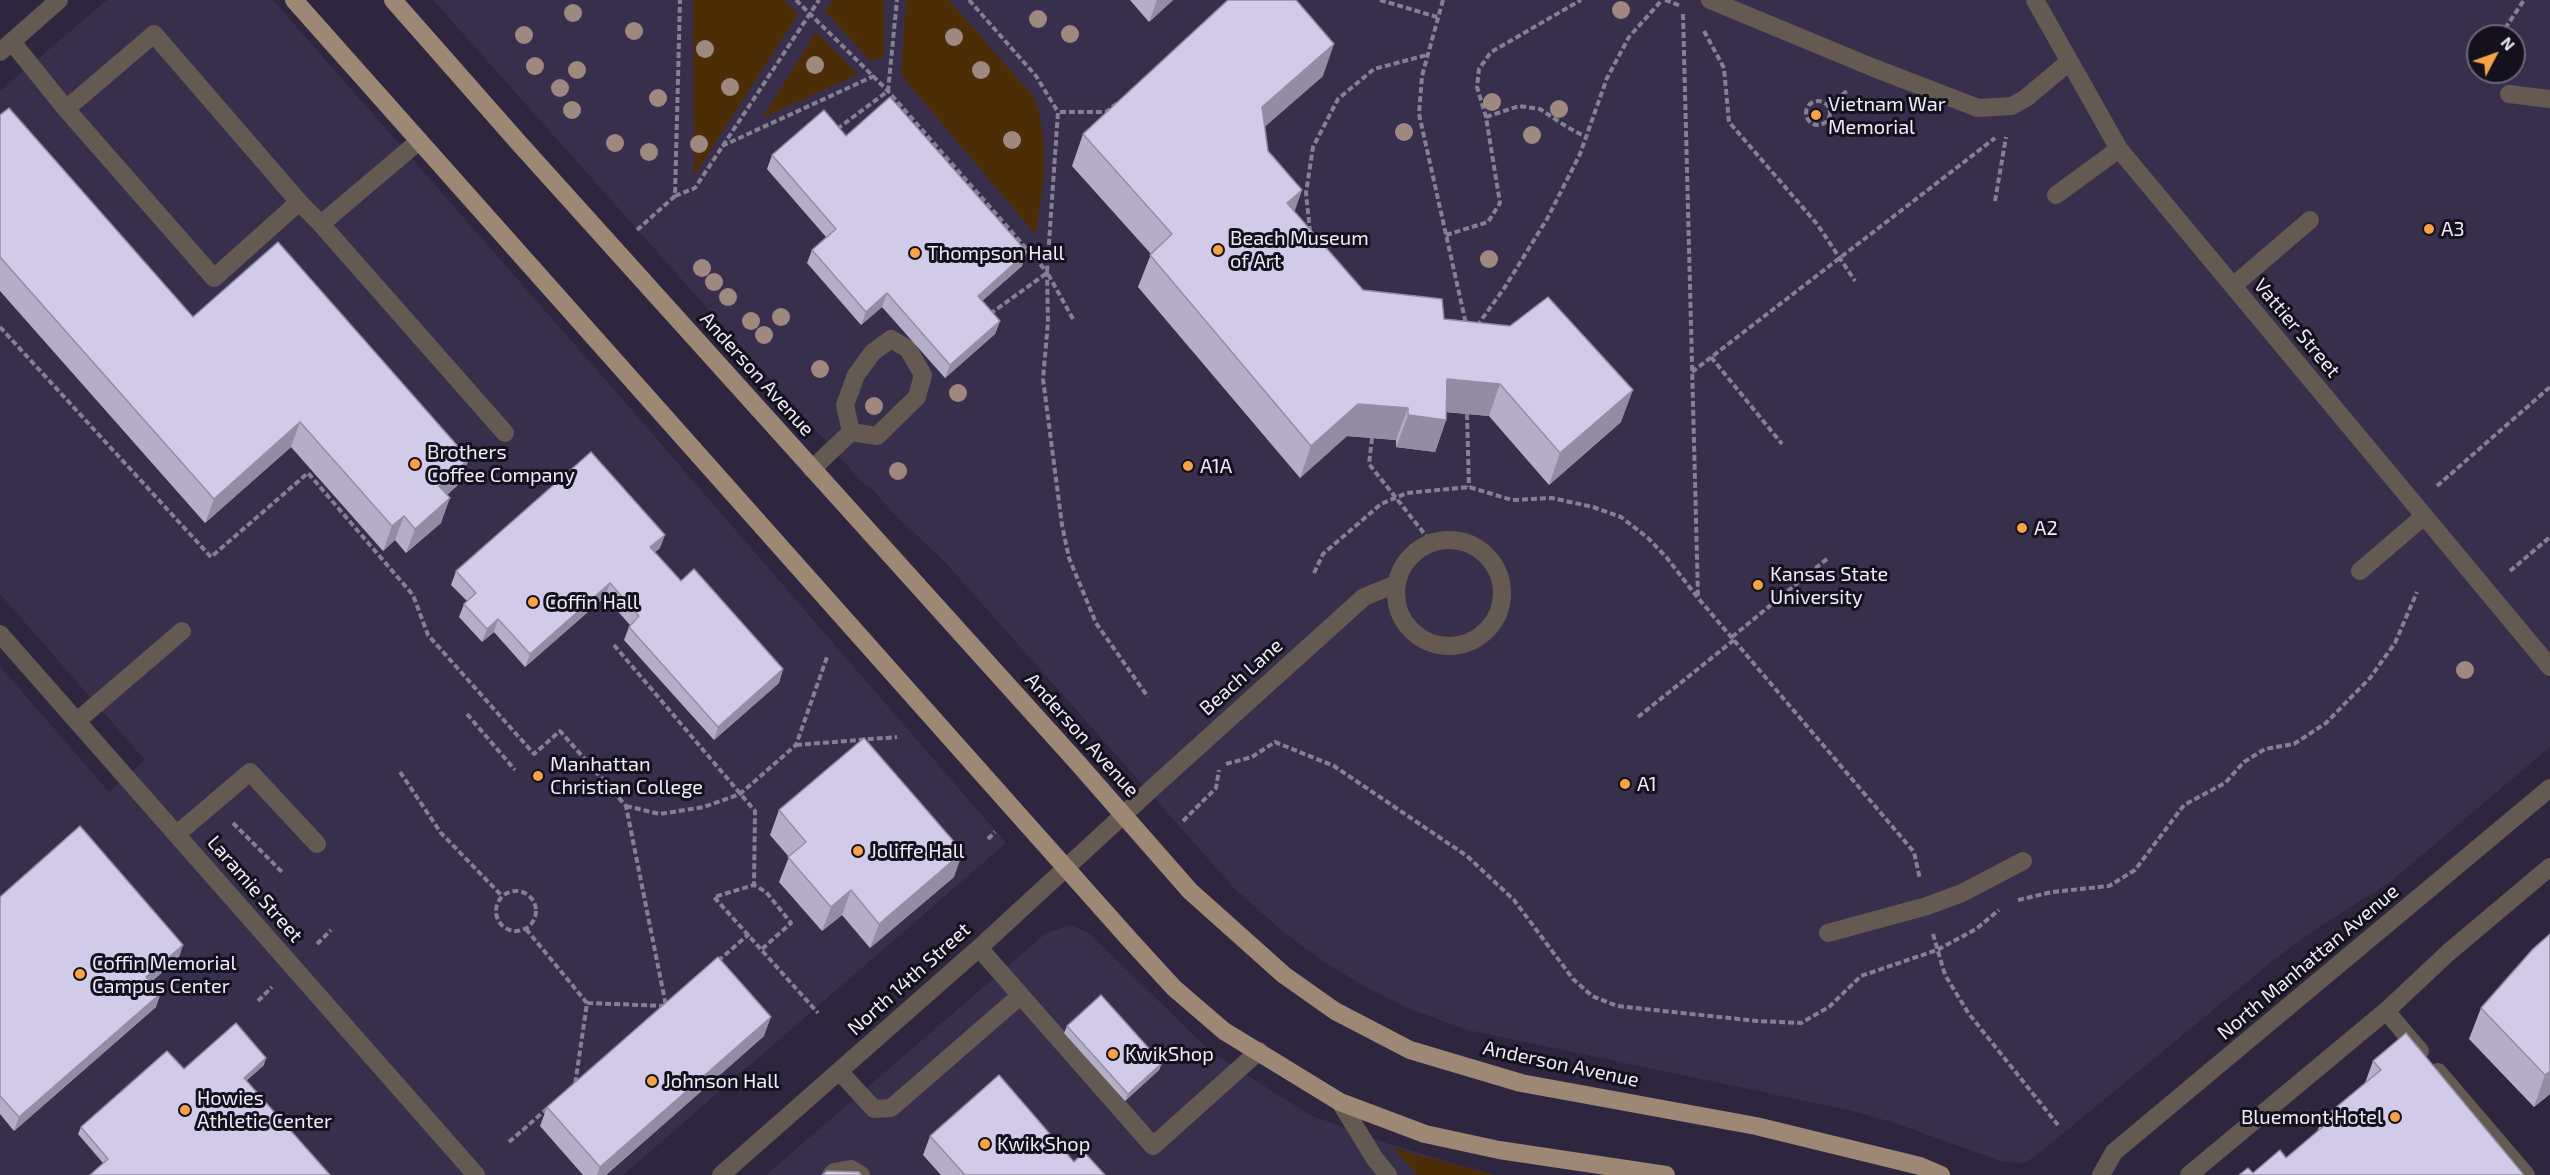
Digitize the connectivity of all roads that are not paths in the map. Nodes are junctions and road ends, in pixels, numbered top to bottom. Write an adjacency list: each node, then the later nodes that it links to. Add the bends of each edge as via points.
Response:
1 (59, 0): 6 (street)
2 (294, 0): 11 (main road)
3 (393, 0): 20 (main road, Anderson Avenue)
4 (1710, 0): 7 (street, via 1978,108 2012,106)
5 (2035, 0): 7 (street, Vattier Street)
6 (6, 47): 10 (street)
7 (2068, 62): 12 (street, Vattier Street)
8 (2509, 94): 9 (street)
9 (2550, 99)
10 (66, 109): 14 (street, via 154,34); 14 (street, via 214,278)
11 (419, 141): 16 (street); 34 (main road)
12 (2119, 149): 13 (street); 17 (street, Vattier Street)
13 (2056, 195)
14 (299, 202): 16 (street)
15 (2310, 220): 17 (street)
16 (321, 224): 19 (street)
17 (2233, 286): 21 (street, Vattier Street)
18 (851, 432): 18 (street, via 877,436 917,397 923,375 908,349 891,339 873,352 856,375 845,405); 20 (street)
19 (505, 433)
20 (812, 469): 29 (main road, Anderson Avenue)
21 (2424, 516): 22 (street); 26 (street, Vattier Street)
22 (2360, 571)
23 (1396, 584): 23 (street, via 1408,558 1431,542 1454,539 1475,545 1493,561 1502,582 1502,604 1492,625 1475,640 1453,646 1430,643 1410,629 1398,608); 29 (street, Beach Lane, via 1364,597)
24 (182, 631): 27 (street)
25 (0, 633): 27 (street, Laramie Street)
26 (2550, 667)
27 (77, 721): 30 (street, Laramie Street)
28 (2550, 788): 50 (street, North Manhattan Avenue, via 2114,1152)
29 (1123, 814): 34 (street, North 14th Street); 49 (main road, Anderson Avenue, via 1190,891 1284,975 1335,1011 1410,1050 1521,1083 1756,1126 1920,1166)
30 (177, 834): 31 (street, via 250,772); 43 (street, Laramie Street)
31 (317, 844)
32 (2023, 861): 35 (street, via 1962,893 1927,906)
33 (2550, 867): 38 (street)
34 (1065, 868): 36 (street, North 14th Street); 39 (main road, via 1174,988 1224,1032)
35 (1828, 933)
36 (979, 948): 37 (street); 40 (street, North 14th Street)
37 (1020, 996): 39 (street, via 1153,1146); 40 (street, via 891,1108 874,1108)
38 (2386, 1011): 42 (street); 51 (street)
39 (1259, 1051): 41 (main road)
40 (839, 1071): 44 (street, North 14th Street)
41 (1340, 1102): 47 (street); 48 (main road, via 1435,1137)
42 (2521, 1173)
43 (476, 1175)
44 (721, 1175)
45 (831, 1175): 46 (street, via 851,1169)
46 (861, 1175)
47 (1388, 1175)
48 (1666, 1175)
49 (1941, 1175)
50 (2101, 1175)
51 (2189, 1175)

